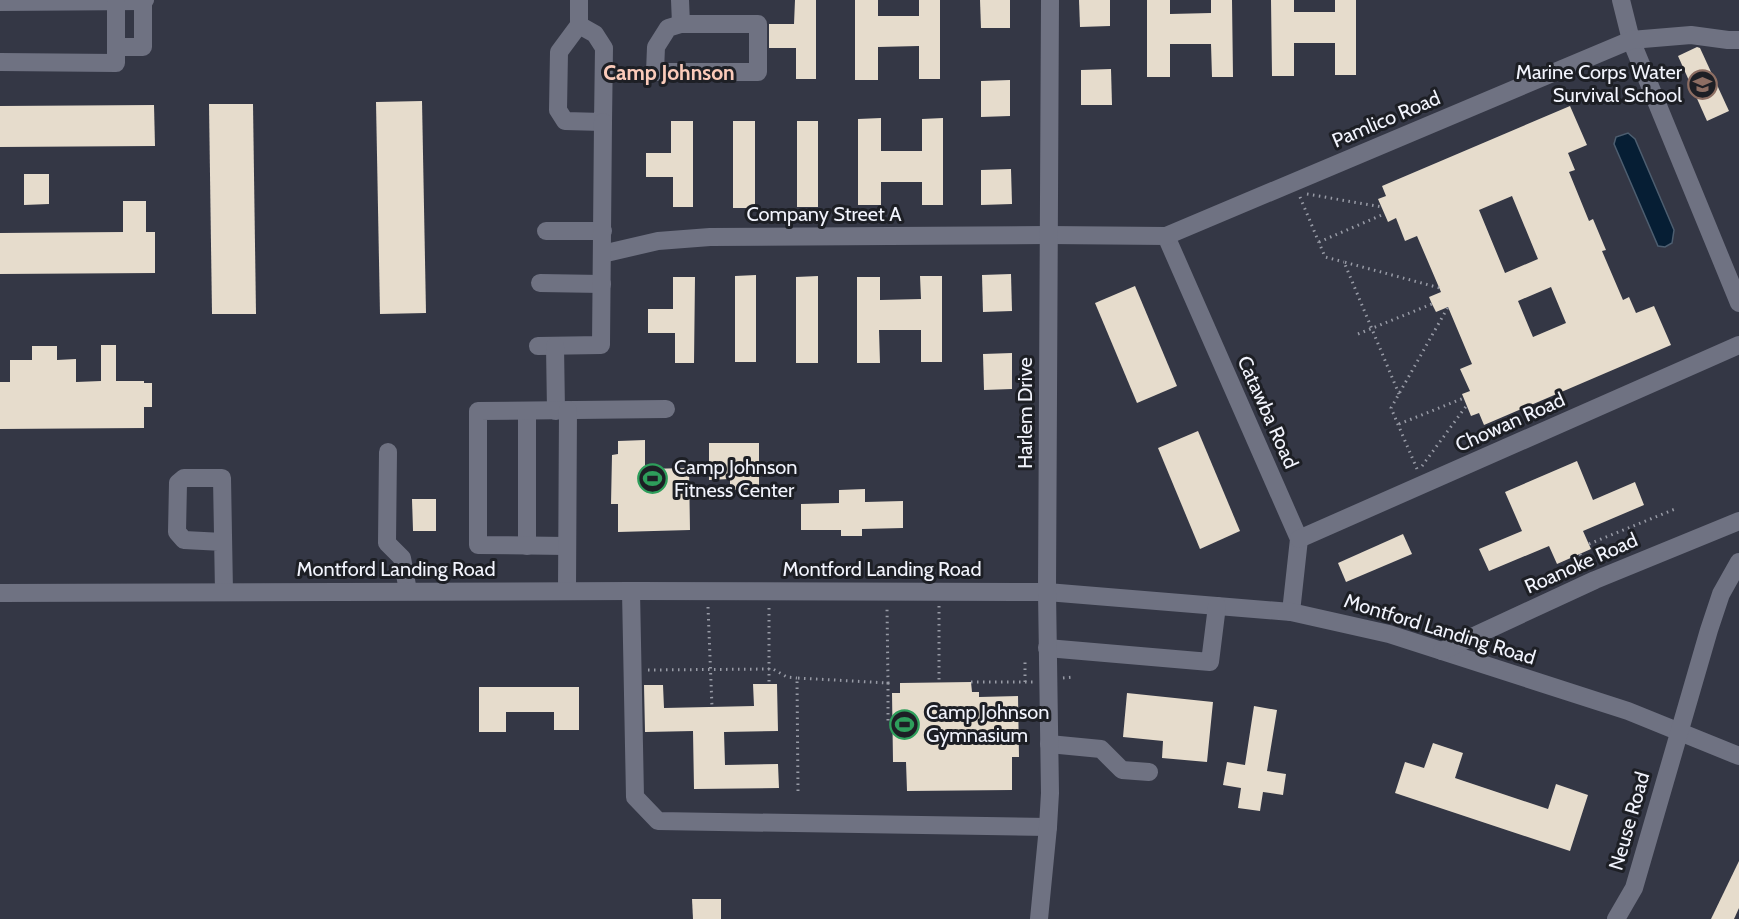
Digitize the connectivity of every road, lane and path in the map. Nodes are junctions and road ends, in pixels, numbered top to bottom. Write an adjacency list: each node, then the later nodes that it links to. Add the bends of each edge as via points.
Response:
1 (579, 0): 9 (street)
2 (680, 0): 8 (street)
3 (1050, 0): 19 (street, Harlem Drive)
4 (1621, 0): 10 (street)
5 (144, 1): 7 (street); 12 (street, via 143,47)
6 (0, 2): 7 (street)
7 (116, 2): 12 (street)
8 (681, 24): 8 (street, via 668,28 656,47 655,72 758,72 758,24)
9 (579, 25): 14 (street, via 595,34 604,48); 14 (street, via 559,52 558,110 565,121)
10 (1631, 40): 11 (street, Pamlico Road, via 1691,34); 20 (street, Pamlico Road); 27 (street)
11 (1739, 40)
12 (116, 46): 13 (street, via 116,63)
13 (0, 62)
14 (603, 122): 18 (street)
15 (1382, 207): 21 (path, via 1299,193)
16 (1384, 214): 21 (path)
17 (546, 231): 18 (street)
18 (603, 231): 22 (street)
19 (1048, 235): 20 (street, Pamlico Road); 22 (street, Company Street A, via 710,237 658,241); 57 (street, Harlem Drive)
20 (1166, 236): 43 (street, Catawba Road)
21 (1319, 242): 23 (path, via 1326,257)
22 (602, 254): 25 (street)
23 (1344, 262): 26 (path); 30 (path)
24 (540, 283): 25 (street)
25 (602, 284): 37 (street, via 602,345 547,346)
26 (1440, 288)
27 (1739, 303)
28 (1432, 304): 30 (path)
29 (1448, 307): 33 (path)
30 (1372, 329): 31 (path); 33 (path)
31 (1358, 334)
32 (1739, 345): 43 (street, Chowan Road)
33 (1399, 394): 39 (path, via 1391,408)
34 (1464, 398): 39 (path)
35 (1467, 405): 39 (path, via 1418,472)
36 (666, 409): 37 (street)
37 (562, 410): 38 (street); 47 (street)
38 (527, 411): 46 (street); 46 (street, via 478,411 478,545)
39 (1398, 424)
40 (388, 452): 49 (street, via 387,543 402,558)
41 (1675, 509): 45 (path)
42 (1739, 521): 62 (street, Roanoke Road, via 1594,580)
43 (1299, 539): 60 (street, Catawba Road)
44 (223, 542): 54 (street)
45 (1589, 544)
46 (527, 546): 47 (street)
47 (567, 546): 50 (street)
48 (1739, 562): 77 (street, Neuse Road, via 1721,594)
49 (408, 591): 50 (street, Montford Landing Road); 54 (street, Montford Landing Road)
50 (567, 591): 51 (street, Montford Landing Road)
51 (630, 591): 52 (street, Montford Landing Road); 66 (street)
52 (707, 591): 53 (street, Montford Landing Road); 64 (path)
53 (769, 591): 55 (street, Montford Landing Road); 65 (path)
54 (224, 592): 58 (street, Montford Landing Road)
55 (886, 592): 56 (street, Montford Landing Road); 70 (path)
56 (939, 592): 57 (street, Montford Landing Road); 71 (path)
57 (1047, 592): 59 (street, Montford Landing Road); 61 (street, Harlem Drive)
58 (0, 593)
59 (1217, 606): 60 (street, Montford Landing Road); 61 (street, via 1210,662)
60 (1291, 612): 62 (street, Montford Landing Road, via 1389,634)
61 (1047, 648): 69 (street, Harlem Drive)
62 (1442, 651): 77 (street, Montford Landing Road, via 1628,711)
63 (1025, 662): 73 (path)
64 (711, 669): 65 (path); 66 (path); 75 (path)
65 (770, 669): 68 (path); 74 (path)
66 (632, 670): 82 (street, via 635,797 658,821)
67 (1073, 676): 69 (path)
68 (797, 678): 70 (path); 81 (path)
69 (1048, 681): 73 (path); 78 (street, Harlem Drive)
70 (888, 682): 76 (path, via 888,722)
71 (939, 682)
72 (971, 682): 73 (path)
73 (1025, 682)
74 (769, 684)
75 (712, 707)
76 (892, 723)
77 (1678, 732): 79 (street, Montford Landing Road); 84 (street, Neuse Road, via 1634,888)
78 (1049, 744): 80 (street, via 1101,749 1122,770); 82 (street, Harlem Drive)
79 (1739, 756)
80 (1149, 772)
81 (798, 791)
82 (1048, 827): 83 (street, Harlem Drive)
83 (1039, 919)
84 (1616, 919)

